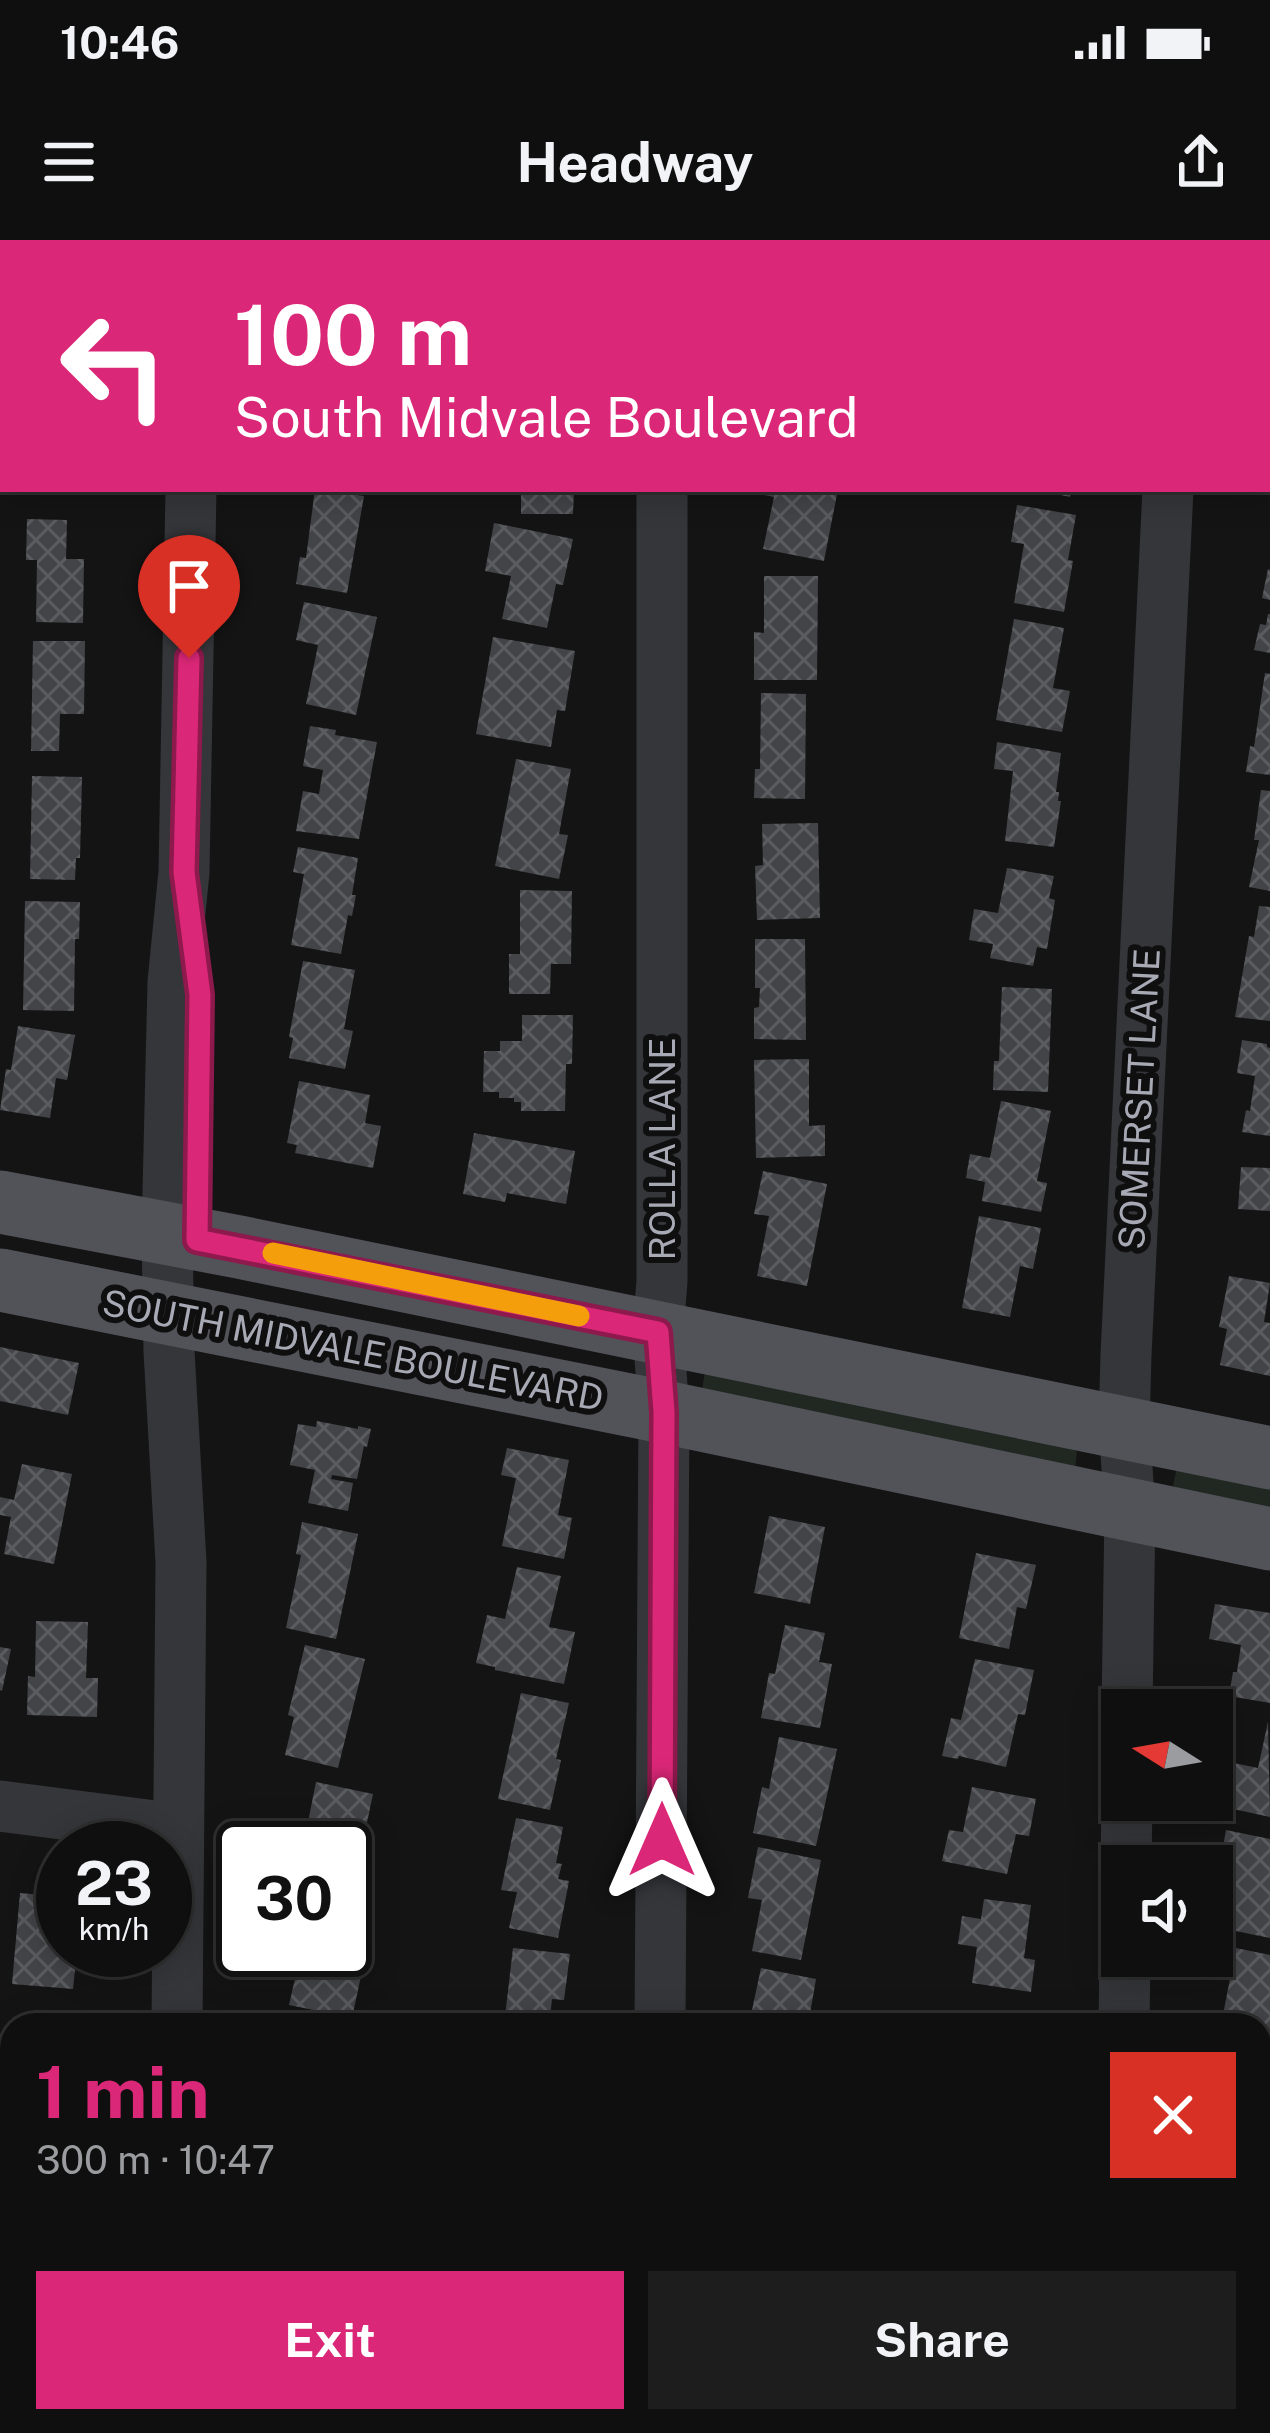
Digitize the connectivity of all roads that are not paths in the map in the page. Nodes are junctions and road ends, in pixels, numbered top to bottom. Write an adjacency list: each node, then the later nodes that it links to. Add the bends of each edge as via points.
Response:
1 (191, 492): 5 (street, via 184,872 200,995)
2 (662, 492): 8 (street, ROLLA LANE)
3 (1168, 492): 10 (street, SOMERSET LANE)
4 (0, 1202): 5 (main road)
5 (182, 1237): 7 (street); 8 (main road)
6 (0, 1280): 7 (main road, SOUTH MIDVALE BOULEVARD)
7 (183, 1315): 9 (main road, SOUTH MIDVALE BOULEVARD); 17 (street)
8 (658, 1332): 9 (street, ROLLA LANE); 10 (main road)
9 (664, 1412): 12 (main road, SOUTH MIDVALE BOULEVARD); 21 (street, ROLLA LANE)
10 (1124, 1427): 11 (main road); 12 (street, SOMERSET LANE)
11 (1270, 1457)
12 (1130, 1509): 13 (main road, SOUTH MIDVALE BOULEVARD); 14 (street, SOMERSET LANE)
13 (1270, 1539)
14 (1127, 1689)
15 (0, 1806): 16 (street)
16 (116, 1821)
17 (178, 1821)
18 (178, 1977): 20 (street)
19 (1125, 1977): 22 (street)
20 (178, 2013)
21 (660, 2013)
22 (1124, 2013)

